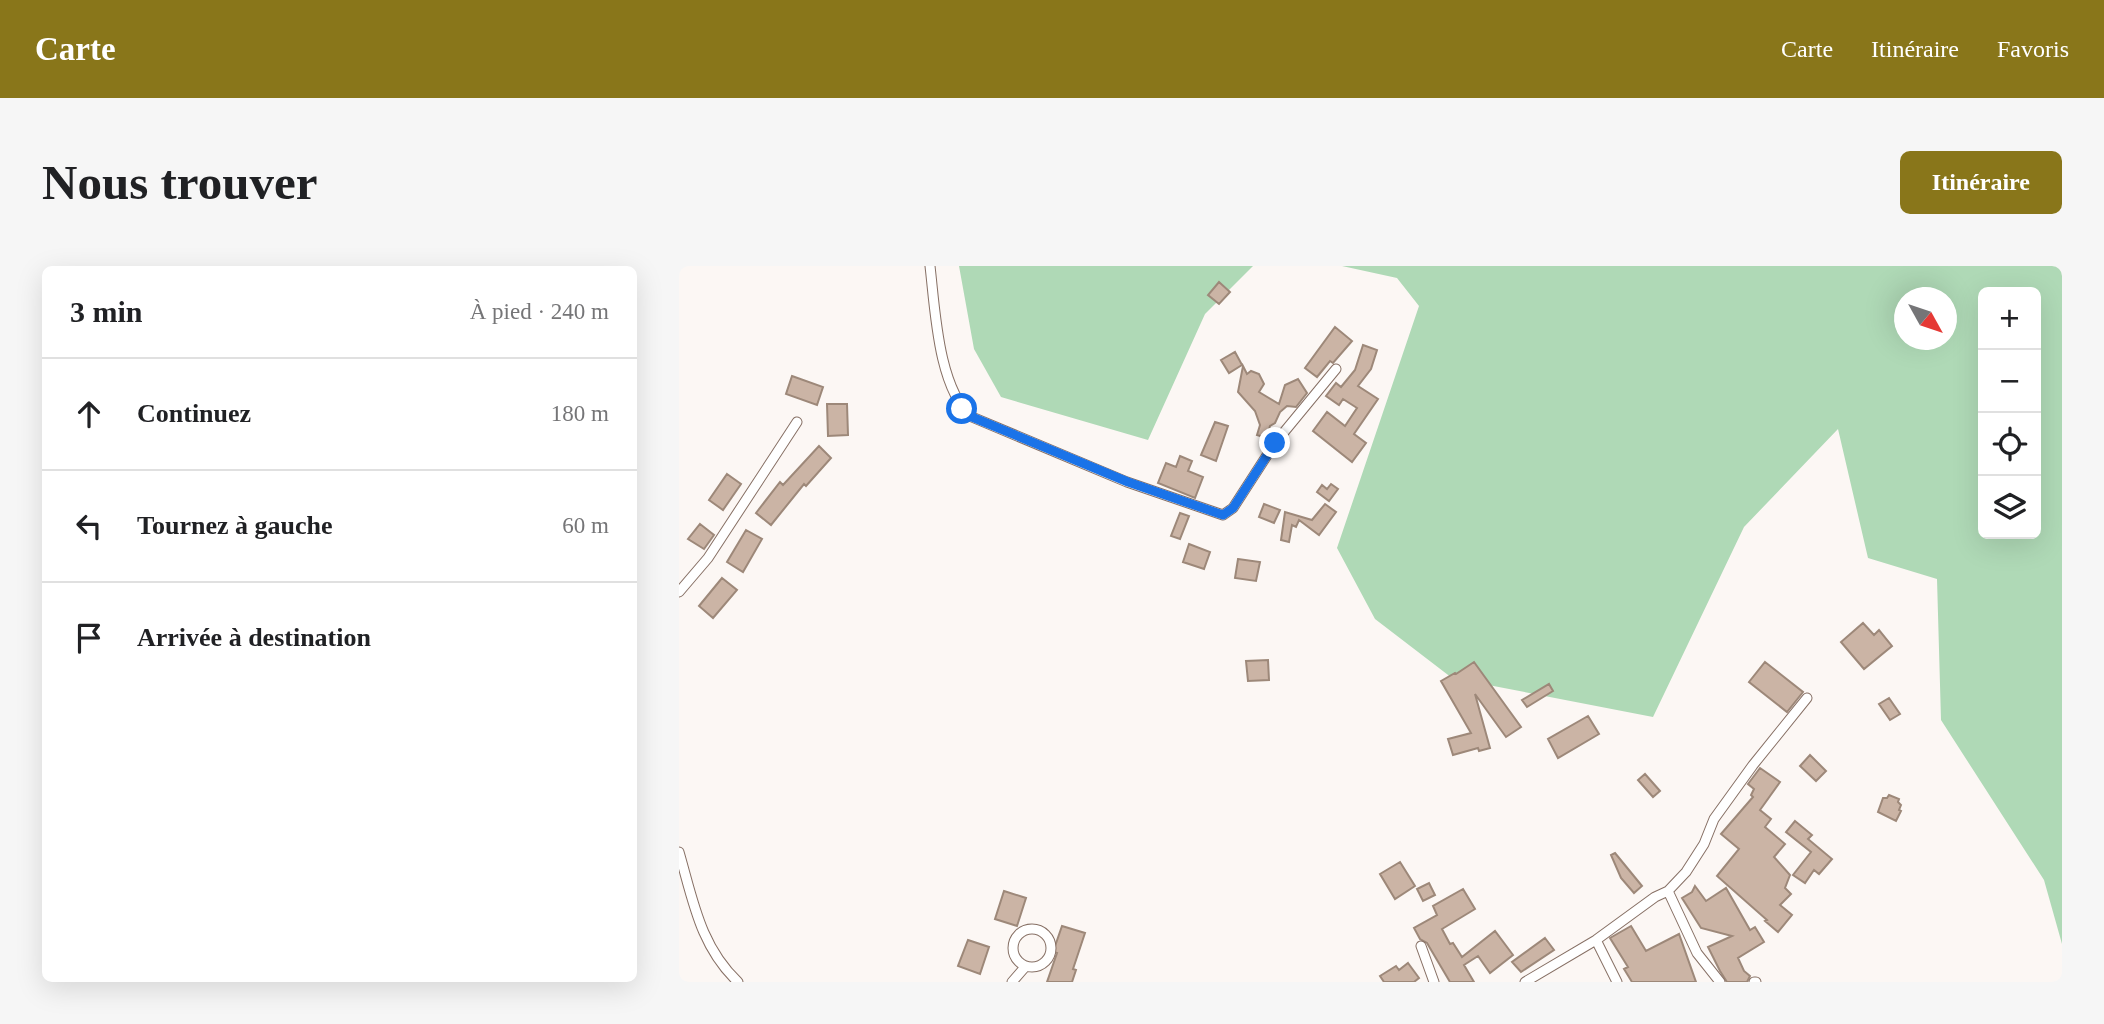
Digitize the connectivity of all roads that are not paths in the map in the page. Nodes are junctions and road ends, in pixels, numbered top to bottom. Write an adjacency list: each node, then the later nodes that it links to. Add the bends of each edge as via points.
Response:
1 (930, 266): 2 (street, via 942,353 962,409 1115,477 1223,515 1233,508 1275,443)
2 (1336, 369)
3 (797, 422): 4 (street, via 708,558)
4 (679, 592)
5 (1807, 698): 7 (street, via 1714,819 1704,844)
6 (679, 852): 11 (street, via 698,922)
7 (1668, 891): 8 (street); 16 (street, via 1697,953)
8 (1595, 940): 14 (street); 15 (street)
9 (1422, 946): 13 (street)
10 (1026, 967): 10 (street, via 1013,952 1014,942 1019,934 1038,930 1051,945 1050,954 1044,963); 12 (street)
11 (738, 982)
12 (1012, 982)
13 (1434, 982)
14 (1525, 982)
15 (1618, 982)
16 (1720, 982)

